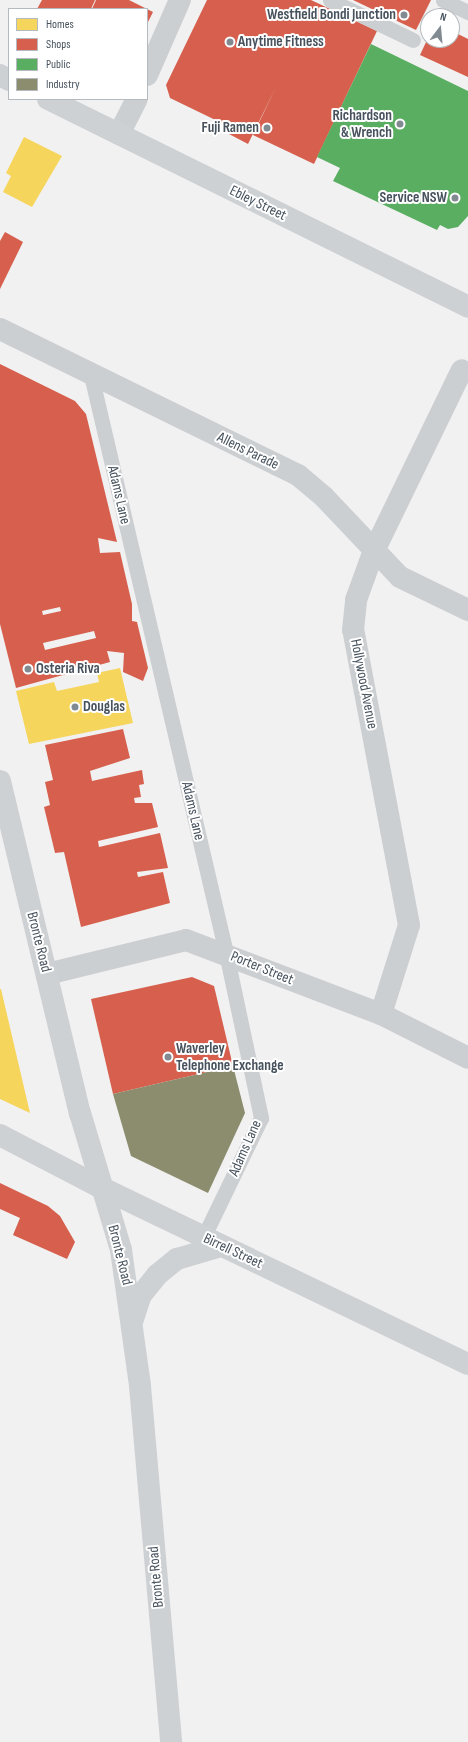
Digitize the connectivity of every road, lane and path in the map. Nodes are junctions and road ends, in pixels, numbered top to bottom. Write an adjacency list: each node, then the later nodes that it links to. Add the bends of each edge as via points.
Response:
1 (180, 0): 6 (street)
2 (330, 0): 5 (lane)
3 (443, 0): 4 (lane)
4 (468, 12)
5 (413, 40)
6 (148, 73)
7 (50, 100): 9 (main road, Ebley Street)
8 (136, 100): 9 (street)
9 (119, 134): 10 (main road, Ebley Street)
10 (468, 307)
11 (0, 329): 13 (street, Allens Parade)
12 (462, 370): 14 (street, Hollywood Avenue)
13 (91, 375): 14 (street, Allens Parade, via 298,475 324,497); 17 (lane, Adams Lane)
14 (373, 553): 15 (street, Allens Parade, via 400,577); 19 (street, Hollywood Avenue, via 356,600 353,630 410,926)
15 (468, 610)
16 (0, 781): 18 (main road, Bronte Road)
17 (226, 953): 18 (street, Porter Street, via 186,940); 19 (street, Porter Street); 23 (lane, Adams Lane, via 261,1118)
18 (47, 974): 22 (main road, Bronte Road)
19 (380, 1014): 20 (street, Porter Street)
20 (468, 1058)
21 (0, 1135): 22 (main road, Birrell Street)
22 (100, 1187): 23 (main road, Birrell Street); 24 (main road, Bronte Road, via 121,1250)
23 (212, 1242): 24 (main road, via 176,1259 157,1274 141,1295); 25 (main road, Birrell Street)
24 (132, 1324): 26 (main road, Bronte Road)
25 (468, 1364)
26 (171, 1742)

